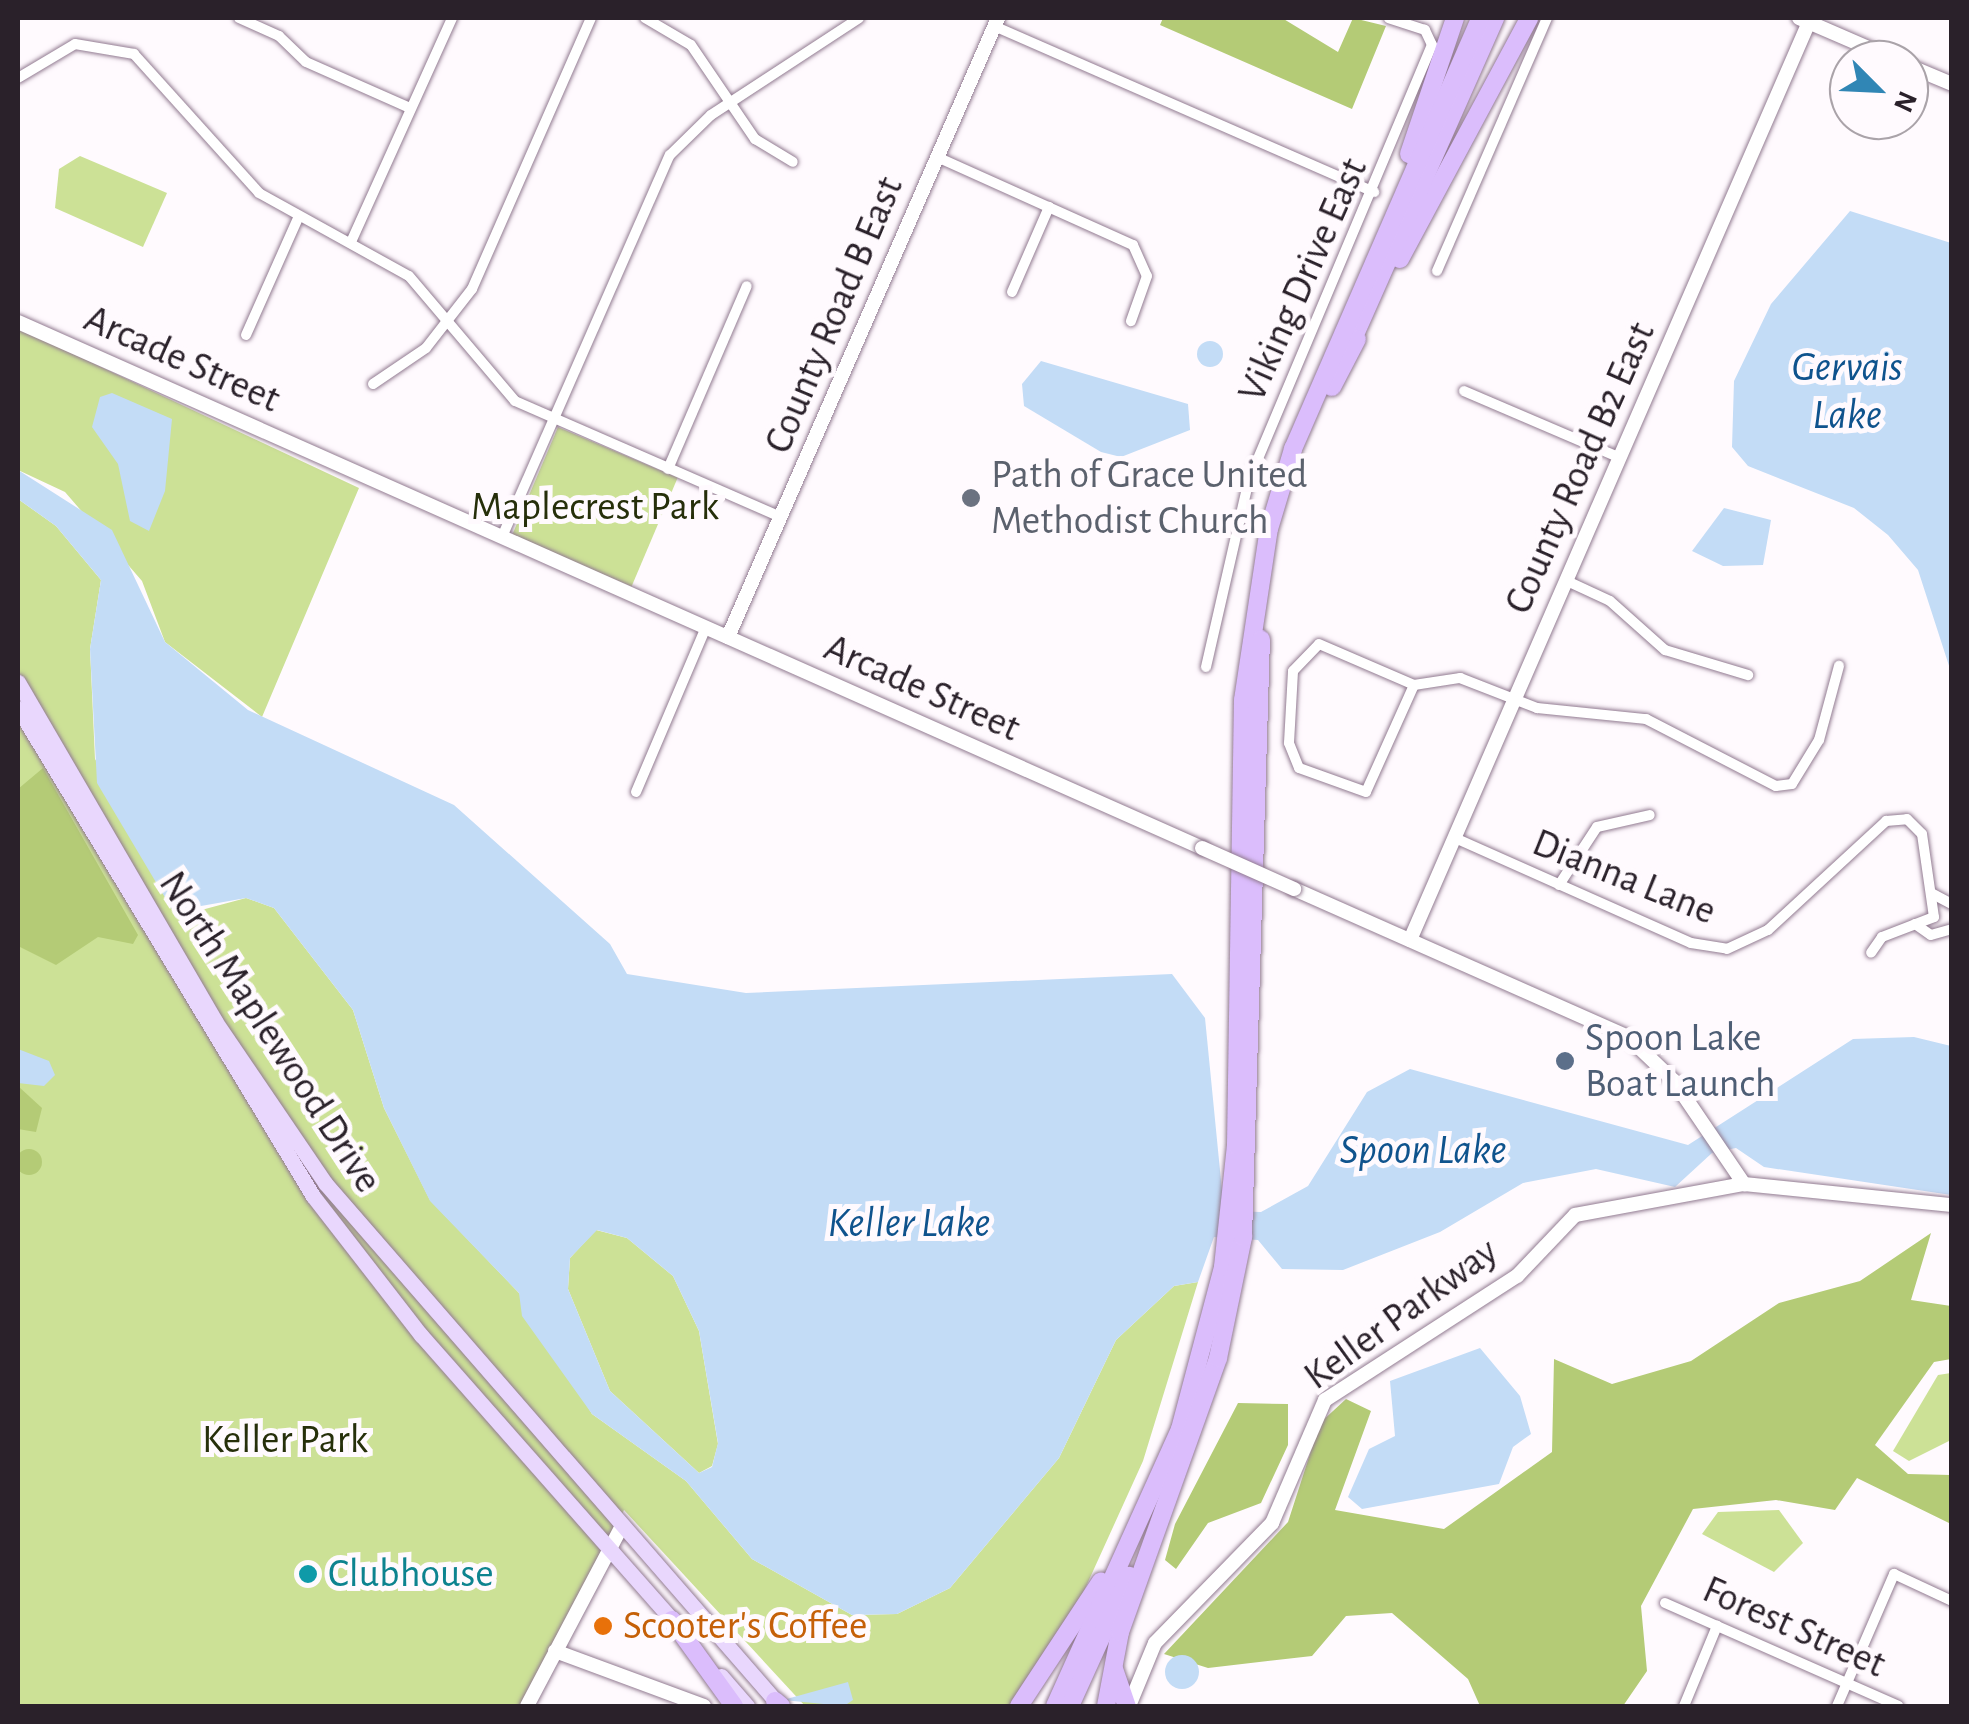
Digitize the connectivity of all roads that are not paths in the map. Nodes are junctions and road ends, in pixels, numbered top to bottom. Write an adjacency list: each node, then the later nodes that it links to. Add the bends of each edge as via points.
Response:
1 (239, 18): 17 (street, via 279,36 306,62)
2 (452, 18): 17 (street)
3 (591, 18): 30 (street, via 480,273)
4 (645, 18): 16 (street, via 691,44)
5 (859, 18): 16 (street)
6 (1389, 18): 20 (street, Viking Drive East, via 1430,35)
7 (1455, 18): 26 (highway)
8 (1480, 18): 26 (highway)
9 (1495, 18): 33 (highway)
10 (1529, 18): 33 (highway)
11 (1546, 18): 24 (street)
12 (1804, 20): 14 (street); 36 (street, County Road B2 East)
13 (996, 22): 18 (street, County Road B East); 20 (street)
14 (1850, 40)
15 (18, 78): 22 (street, via 75,44 125,49 243,178)
16 (730, 102): 19 (street, via 755,139); 35 (street, via 659,173)
17 (410, 108): 23 (street)
18 (937, 157): 21 (street); 38 (street, County Road B East)
19 (793, 162)
20 (1374, 192): 44 (street, Viking Drive East, via 1249,480)
21 (1049, 206): 27 (street); 28 (street, via 1140,252 1148,276)
22 (298, 218): 23 (street); 31 (street)
23 (352, 242): 30 (street, via 409,276)
24 (1436, 271)
25 (747, 286): 37 (street)
26 (1362, 287): 61 (highway, via 1293,449 1252,611)
27 (1012, 292)
28 (1131, 321)
29 (18, 322): 39 (street, Arcade Street)
30 (448, 323): 32 (street); 35 (street, via 504,391)
31 (246, 334)
32 (373, 384)
33 (1332, 387): 61 (highway, via 1291,488 1261,632)
34 (1464, 391): 36 (street)
35 (552, 420): 37 (street); 39 (street)
36 (1620, 458): 40 (street, County Road B2 East)
37 (668, 469): 38 (street)
38 (780, 517): 42 (street, County Road B East)
39 (502, 537): 41 (street, Arcade Street)
40 (1567, 581): 45 (street, via 1610,601 1665,650); 48 (street, County Road B2 East)
41 (706, 627): 42 (street, Arcade Street); 50 (street)
42 (728, 637): 58 (street, Arcade Street, bridge)
43 (1839, 666): 48 (street, via 1819,740 1792,784 1740,772 1688,734 1646,719)
44 (1206, 667)
45 (1748, 676)
46 (18, 682): 66 (main road, North Maplewood Drive, via 294,1141 390,1266)
47 (1414, 685): 47 (street, via 1366,792 1299,768 1289,743 1293,671 1319,644); 48 (street, via 1460,678)
48 (1514, 700): 52 (street, County Road B2 East)
49 (18, 708): 67 (main road, North Maplewood Drive, via 313,1196)
50 (636, 792)
51 (1650, 815): 53 (street, via 1596,826)
52 (1455, 838): 53 (street, Dianna Lane); 58 (street, County Road B2 East)
53 (1559, 885): 54 (street, Dianna Lane, via 1703,948 1739,947 1900,818 1922,834)
54 (1931, 893): 55 (street); 56 (street, via 1934,917)
55 (1952, 904)
56 (1915, 924): 57 (street, via 1931,936); 59 (street, via 1882,937)
57 (1952, 929)
58 (1410, 940): 60 (street, Arcade Street, via 1628,1037 1710,1130)
59 (1871, 953)
60 (1744, 1184): 62 (street, Keller Parkway); 84 (street, Keller Parkway, via 1589,1208 1516,1276 1334,1392 1312,1418 1266,1531 1164,1634 1139,1667)
61 (1240, 1191): 63 (highway)
62 (1952, 1204)
63 (1232, 1257): 64 (highway); 65 (highway)
64 (1200, 1415): 73 (highway); 82 (highway)
65 (1166, 1462): 80 (highway, via 1050,1671); 81 (highway)
66 (621, 1528): 67 (street); 75 (main road, North Maplewood Drive)
67 (605, 1546): 70 (main road, North Maplewood Drive); 72 (street)
68 (1952, 1601): 74 (street, via 1894,1574)
69 (1665, 1603): 71 (street, Forest Street)
70 (672, 1620): 78 (highway); 79 (main road, North Maplewood Drive)
71 (1717, 1626): 74 (street, Forest Street); 85 (street)
72 (555, 1651): 76 (street); 77 (street)
73 (1112, 1658): 83 (highway); 84 (highway)
74 (1847, 1684): 86 (street); 87 (street, Forest Street)
75 (779, 1705)
76 (527, 1706)
77 (704, 1706)
78 (734, 1706)
79 (748, 1706)
80 (1019, 1706)
81 (1055, 1706)
82 (1070, 1706)
83 (1106, 1706)
84 (1128, 1706)
85 (1684, 1706)
86 (1837, 1706)
87 (1898, 1706)

